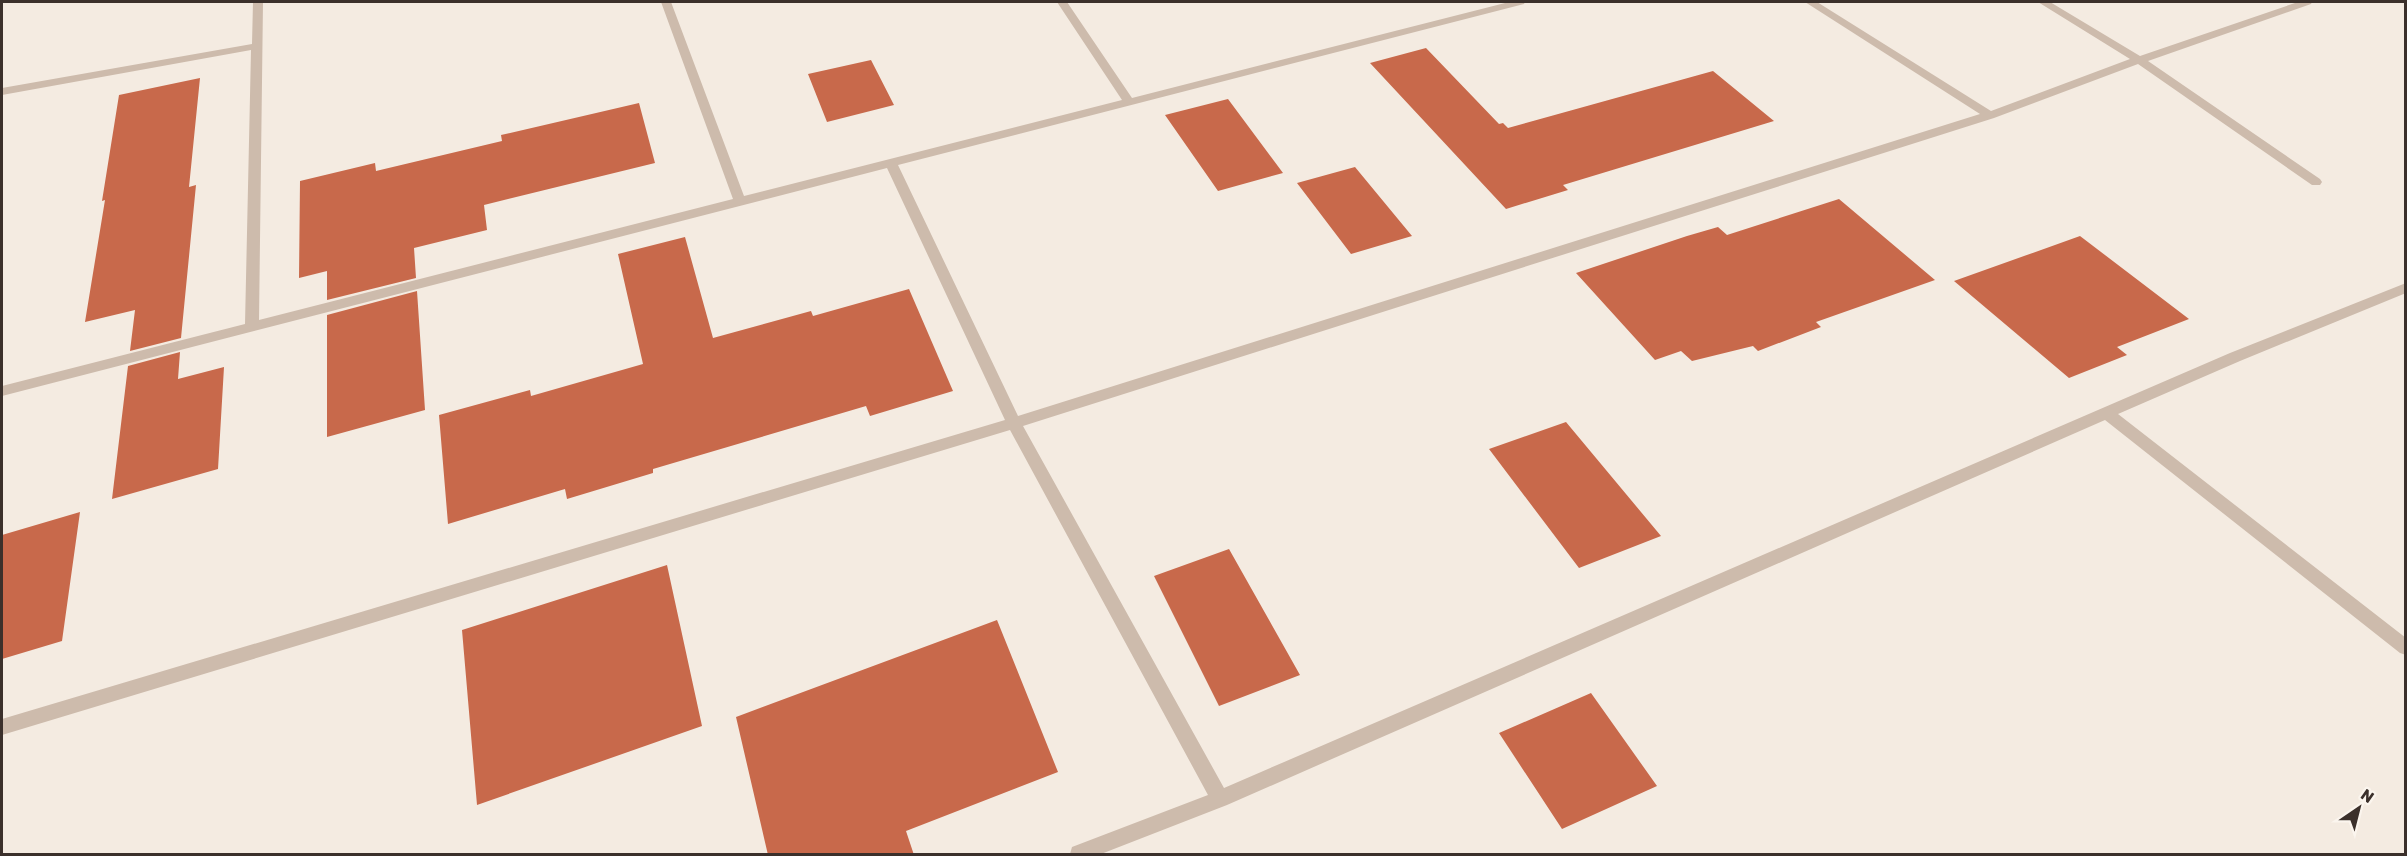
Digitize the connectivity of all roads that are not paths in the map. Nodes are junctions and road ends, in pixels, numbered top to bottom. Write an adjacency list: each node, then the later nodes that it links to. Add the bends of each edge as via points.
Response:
1 (258, 2): 8 (street)
2 (666, 2): 15 (street)
3 (1062, 2): 11 (street)
4 (1519, 2): 11 (street)
5 (1810, 2): 12 (street)
6 (2043, 2): 9 (street)
7 (2307, 2): 9 (street)
8 (257, 46): 10 (street); 17 (street)
9 (2139, 60): 12 (street); 14 (street)
10 (2, 91)
11 (1129, 102): 13 (street)
12 (1990, 115): 20 (street)
13 (891, 163): 15 (street); 20 (street)
14 (2316, 182)
15 (740, 202): 17 (street)
16 (2406, 288): 19 (street)
17 (252, 327): 18 (street)
18 (2, 391)
19 (2106, 413): 21 (street); 23 (street)
20 (1014, 423): 22 (street); 23 (street)
21 (2406, 648)
22 (2, 727)
23 (1220, 799): 24 (street)
24 (1079, 855)

